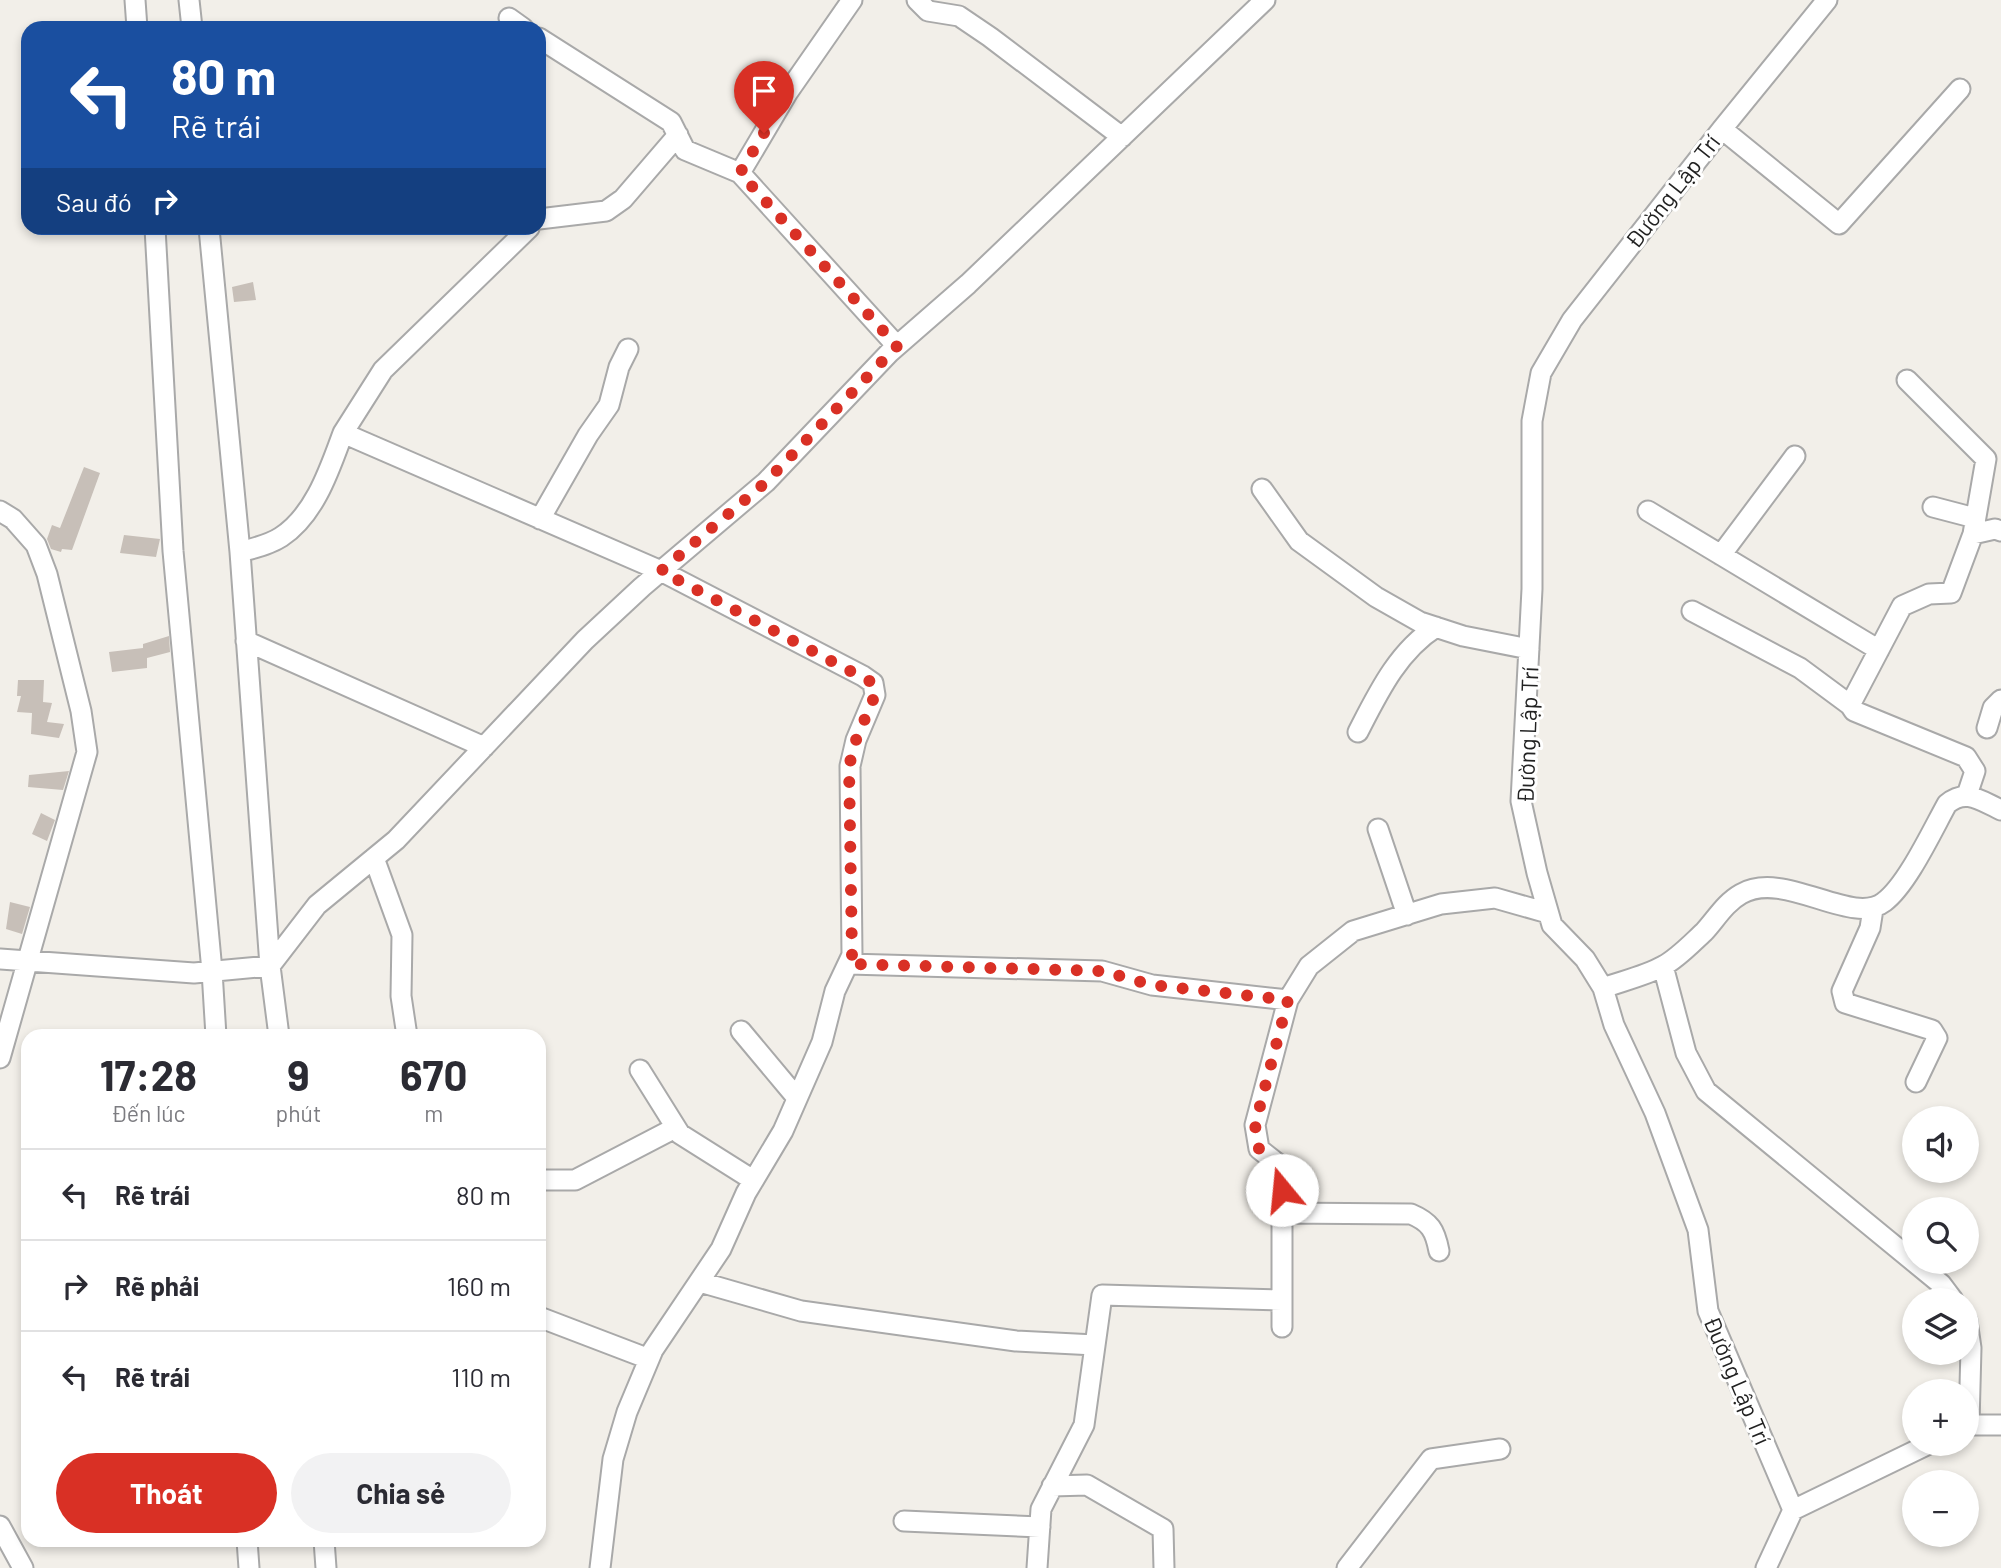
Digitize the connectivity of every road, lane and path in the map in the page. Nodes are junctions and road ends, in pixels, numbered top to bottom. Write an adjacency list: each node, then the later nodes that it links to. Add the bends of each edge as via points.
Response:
1 (135, 0): 7 (street)
2 (189, 0): 8 (street)
3 (852, 0): 14 (street, via 788,92)
4 (917, 0): 13 (street, via 928,11 959,16)
5 (1265, 0): 13 (street)
6 (1827, 0): 11 (street, Đường Lập Trí)
7 (136, 21)
8 (191, 21)
9 (546, 42): 12 (street, via 671,122)
10 (1960, 89): 11 (street, via 1839,224)
11 (1722, 129): 37 (street, Đường Lập Trí, via 1572,320 1541,373 1532,421)
12 (678, 135): 14 (street, via 685,150); 15 (street, via 623,199 606,211)
13 (1122, 137): 19 (street)
14 (740, 173): 19 (street)
15 (546, 218)
16 (155, 235): 56 (street, via 173,551)
17 (210, 235): 31 (street)
18 (522, 235): 22 (street, via 383,370)
19 (897, 346): 33 (street, via 766,482)
20 (628, 349): 28 (street, via 609,405)
21 (1907, 380): 29 (street, via 1986,459)
22 (343, 433): 28 (street); 31 (street, via 305,513 284,535)
23 (1795, 456): 32 (street)
24 (1262, 489): 35 (street, via 1299,541 1376,597)
25 (1933, 507): 29 (street)
26 (0, 511): 52 (street, via 36,545 47,574 87,752)
27 (1648, 511): 32 (street)
28 (540, 519): 33 (street)
29 (1974, 526): 30 (street); 38 (street, via 1951,593 1929,594 1902,606)
30 (2001, 531)
31 (240, 552): 36 (street)
32 (1721, 555): 38 (street)
33 (661, 571): 43 (street, via 585,640); 53 (street, via 873,683 875,695 849,766)
34 (1692, 611): 40 (street, via 1800,668)
35 (1436, 627): 37 (street); 42 (street, via 1401,659)
36 (246, 641): 43 (street); 54 (street)
37 (1530, 649): 49 (street, Đường Lập Trí, via 1521,801)
38 (1879, 650): 40 (street)
39 (2001, 700): 41 (street, via 1993,708)
40 (1850, 705): 44 (street, via 1966,757 1976,771)
41 (1987, 728)
42 (1358, 732)
43 (484, 747): 47 (street)
44 (1967, 795): 45 (street); 48 (street, via 1947,804 1901,884)
45 (2001, 810)
46 (1378, 829): 50 (street)
47 (374, 858): 54 (street, via 317,905); 61 (street, via 402,935 401,996)
48 (1873, 909): 55 (street, via 1760,887 1724,907); 65 (street, via 1870,928 1842,991 1845,1003 1933,1030 1937,1038)
49 (1548, 912): 50 (street, via 1494,898 1441,904); 57 (street, Đường Lập Trí, via 1552,925 1585,959)
50 (1407, 915): 58 (street, via 1353,931 1310,966)
51 (0, 959): 52 (street)
52 (27, 961): 56 (street); 63 (street)
53 (849, 964): 58 (street, via 1102,971 1152,985); 66 (street)
54 (270, 966): 56 (street); 60 (street)
55 (1663, 966): 57 (street); 73 (street, via 1686,1052 1706,1091)
56 (212, 971): 59 (street)
57 (1603, 988): 84 (street, Đường Lập Trí, via 1698,1230 1708,1311)
58 (1288, 1000): 70 (street, via 1255,1125 1259,1149 1282,1167)
59 (216, 1029)
60 (278, 1029)
61 (406, 1029)
62 (741, 1031): 66 (street)
63 (0, 1058)
64 (640, 1070): 67 (street)
65 (1916, 1082)
66 (797, 1098): 69 (street, via 783,1132)
67 (675, 1128): 68 (street, via 575,1180); 69 (street)
68 (546, 1180)
69 (753, 1180): 72 (street)
70 (1282, 1213): 71 (street, via 1411,1214 1427,1221 1436,1233); 74 (street)
71 (1438, 1251)
72 (700, 1282): 77 (street, via 800,1311 1016,1341); 78 (street)
73 (1944, 1288)
74 (1282, 1300): 76 (street); 77 (street, via 1102,1295)
75 (546, 1320): 78 (street)
76 (1282, 1327)
77 (1095, 1345): 83 (street, via 1084,1425)
78 (649, 1359): 93 (street, via 613,1459)
79 (1979, 1424): 80 (street)
80 (2001, 1425)
81 (1500, 1449): 96 (street, via 1432,1459)
82 (1904, 1456): 84 (street)
83 (1052, 1486): 87 (street, via 1041,1509); 95 (street, via 1087,1485 1163,1529)
84 (1793, 1510): 97 (street)
85 (904, 1521): 87 (street)
86 (0, 1527): 90 (street)
87 (1040, 1527): 94 (street)
88 (248, 1547): 91 (street)
89 (324, 1547): 92 (street)
90 (23, 1568)
91 (249, 1568)
92 (326, 1568)
93 (600, 1568)
94 (1037, 1568)
95 (1164, 1568)
96 (1347, 1568)
97 (1766, 1568)

